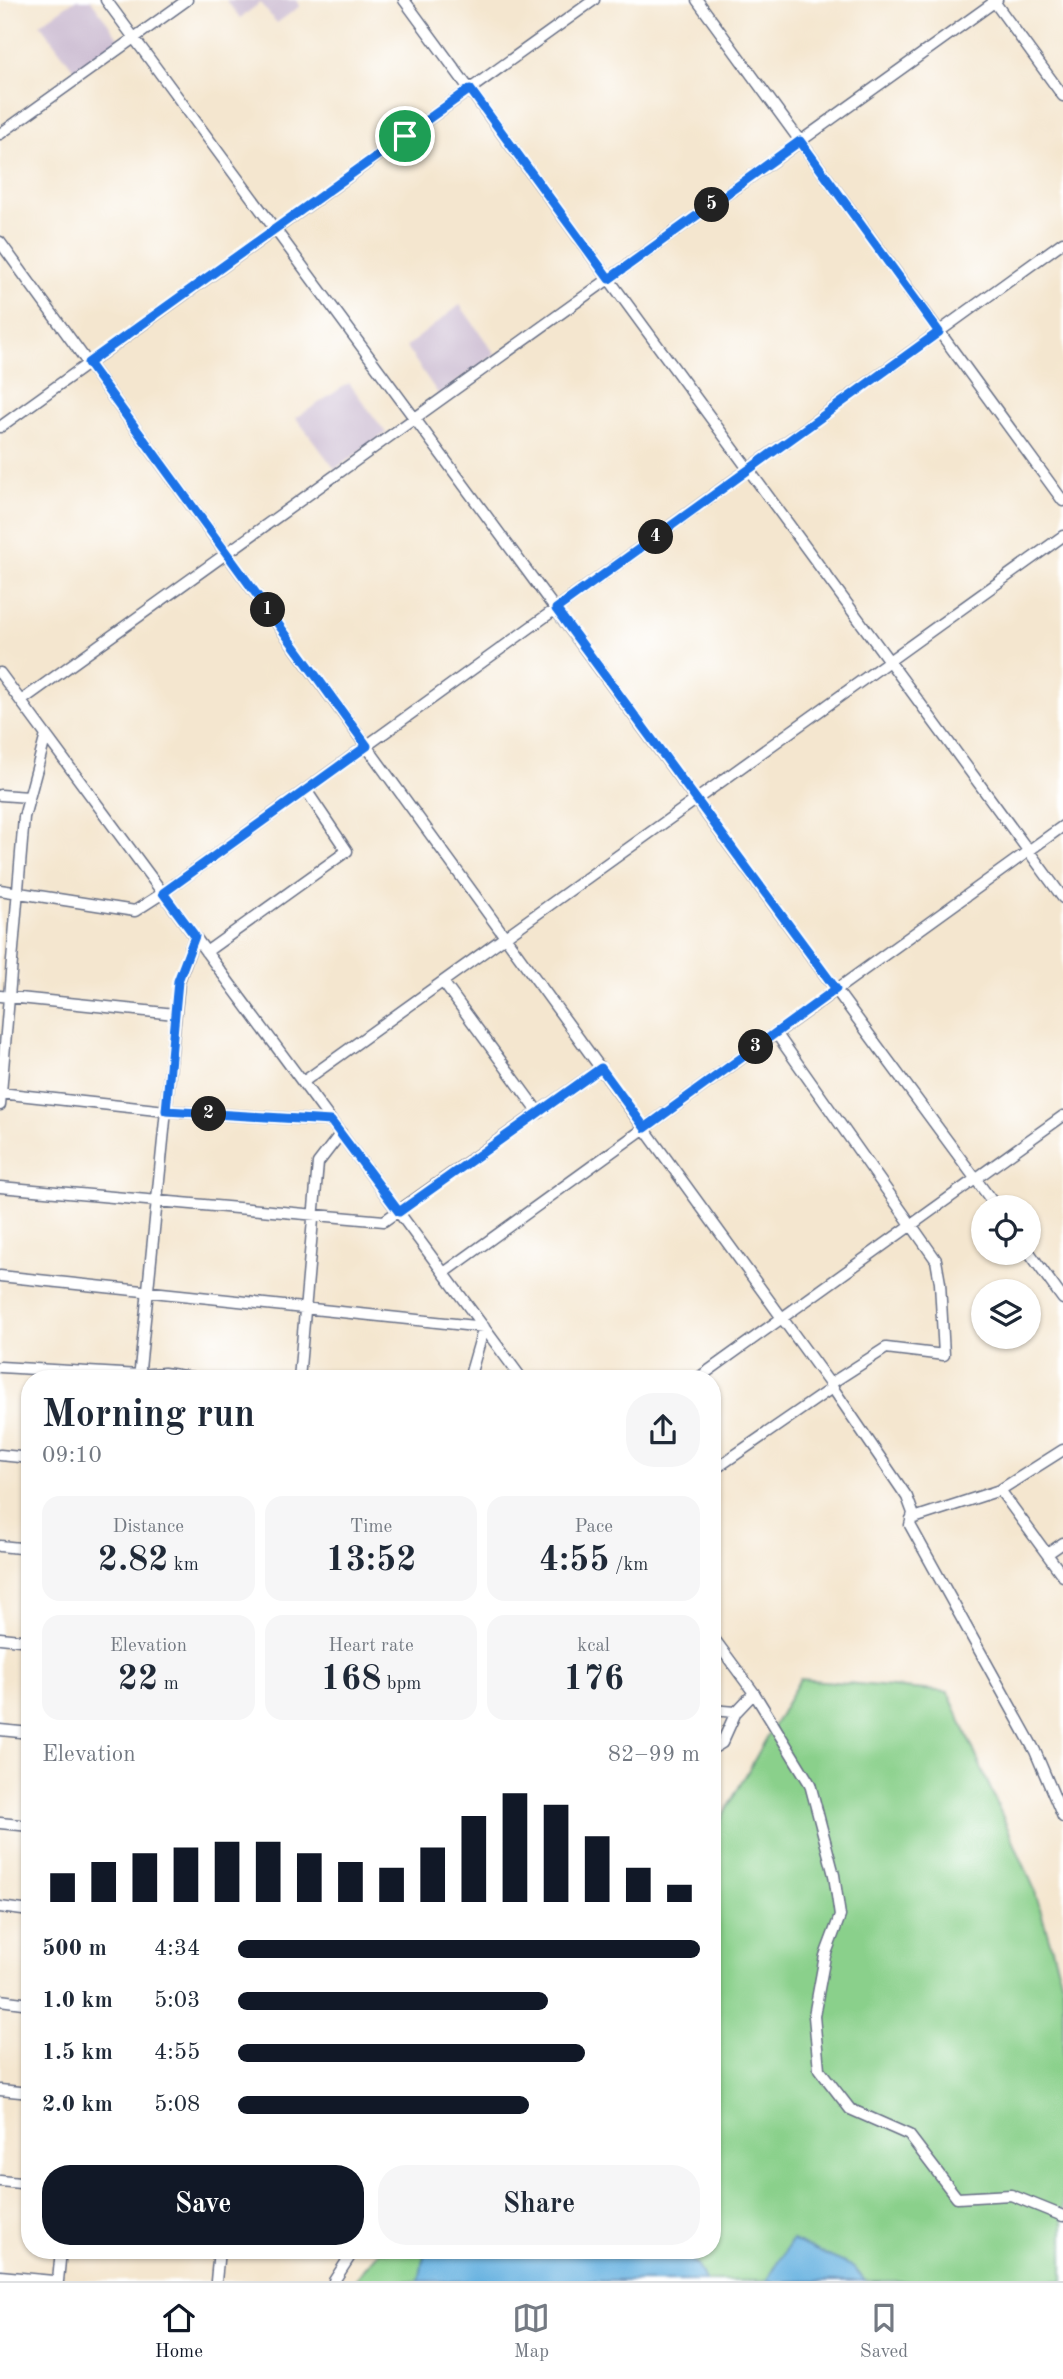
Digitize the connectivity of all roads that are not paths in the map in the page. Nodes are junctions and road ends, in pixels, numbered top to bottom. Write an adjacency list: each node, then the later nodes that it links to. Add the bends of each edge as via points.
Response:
1 (106, 0): 7 (street)
2 (187, 0): 7 (street)
3 (404, 0): 8 (street)
4 (594, 0): 8 (street)
5 (697, 0): 11 (street)
6 (995, 1): 9 (street); 11 (street)
7 (134, 38): 10 (street); 12 (street)
8 (470, 89): 12 (street); 15 (street)
9 (1063, 96)
10 (0, 134)
11 (800, 141): 15 (street); 16 (street)
12 (275, 229): 17 (street); 18 (street)
13 (0, 242): 17 (street)
14 (1063, 242): 16 (street)
15 (609, 279): 18 (street); 20 (street)
16 (939, 332): 20 (street); 21 (street)
17 (88, 363): 19 (street); 23 (street)
18 (415, 418): 23 (street); 24 (street)
19 (0, 427)
20 (749, 469): 24 (street); 25 (street)
21 (1063, 501)
22 (1063, 536): 25 (street)
23 (227, 553): 27 (street); 29 (street)
24 (556, 609): 29 (street); 33 (street)
25 (890, 661): 33 (street); 35 (street)
26 (0, 673): 27 (street)
27 (21, 701): 28 (street)
28 (46, 735): 32 (street); 38 (street)
29 (367, 746): 30 (street); 41 (street)
30 (306, 789): 38 (street); 42 (street, via 347,850)
31 (0, 795): 32 (street)
32 (29, 797): 37 (street)
33 (696, 799): 41 (street); 44 (street)
34 (1063, 826): 35 (street)
35 (1029, 850): 39 (street); 44 (street)
36 (0, 890): 37 (street)
37 (18, 891): 38 (street, via 135,911); 45 (street)
38 (163, 893): 40 (street)
39 (1063, 898)
40 (195, 936): 42 (street); 46 (street, via 178,981)
41 (506, 936): 43 (street); 48 (street)
42 (206, 952): 49 (street)
43 (443, 982): 49 (street); 53 (street)
44 (836, 989): 47 (street); 58 (street)
45 (5, 996): 46 (street); 50 (street)
46 (175, 1014): 52 (street)
47 (776, 1033): 56 (street); 64 (street)
48 (601, 1068): 53 (street); 56 (street)
49 (303, 1082): 55 (street)
50 (0, 1093): 51 (street); 52 (street)
51 (0, 1105)
52 (166, 1111): 55 (street); 61 (street)
53 (539, 1113): 62 (street)
54 (1063, 1116): 58 (street)
55 (331, 1121): 57 (street)
56 (645, 1128): 66 (street); 71 (street)
57 (341, 1133): 62 (street); 63 (street, via 318,1163)
58 (976, 1178): 60 (street); 64 (street)
59 (0, 1187): 61 (street)
60 (988, 1195)
61 (157, 1202): 63 (street); 68 (street)
62 (399, 1212): 63 (street, via 384,1221); 66 (street)
63 (313, 1216): 70 (street)
64 (912, 1225): 71 (street); 80 (street, via 936,1260 944,1355 886,1348)
65 (1038, 1265): 69 (street)
66 (444, 1273): 72 (street)
67 (0, 1276): 68 (street)
68 (148, 1292): 70 (street); 75 (street)
69 (1063, 1299)
70 (305, 1308): 72 (street); 76 (street)
71 (783, 1317): 79 (street); 80 (street)
72 (484, 1327): 77 (street); 78 (street)
73 (0, 1367): 74 (street)
74 (42, 1370)
75 (140, 1370)
76 (300, 1370)
77 (472, 1370)
78 (515, 1370)
79 (709, 1370)
80 (831, 1386): 84 (street); 86 (street, via 907,1497)
81 (1063, 1450): 85 (street)
82 (0, 1455): 83 (street)
83 (21, 1457)
84 (721, 1465)
85 (1000, 1490): 86 (street); 90 (street)
86 (911, 1519): 101 (street, via 910,1525 1035,1751)
87 (1063, 1543): 90 (street)
88 (0, 1546): 89 (street)
89 (21, 1548)
90 (1047, 1554): 91 (street)
91 (1063, 1576)
92 (0, 1638): 93 (street)
93 (21, 1640)
94 (721, 1648): 95 (street)
95 (754, 1693): 97 (street); 112 (street, via 810,1784 834,1875 839,1916 825,1956 814,2016 819,2069 850,2109 909,2135 957,2198 1011,2195)
96 (721, 1711): 97 (street)
97 (736, 1712): 100 (street)
98 (0, 1730): 99 (street)
99 (21, 1732)
100 (721, 1744)
101 (1063, 1817)
102 (0, 1823): 103 (street)
103 (21, 1825)
104 (0, 1908): 105 (street)
105 (21, 1909)
106 (0, 2000): 107 (street)
107 (21, 2003)
108 (0, 2090): 109 (street)
109 (21, 2092)
110 (0, 2181): 111 (street)
111 (21, 2184)
112 (1063, 2216)
113 (60, 2259): 117 (street)
114 (218, 2259): 118 (street)
115 (348, 2259): 119 (street)
116 (0, 2276): 117 (street)
117 (56, 2281)
118 (216, 2281)
119 (334, 2281)

